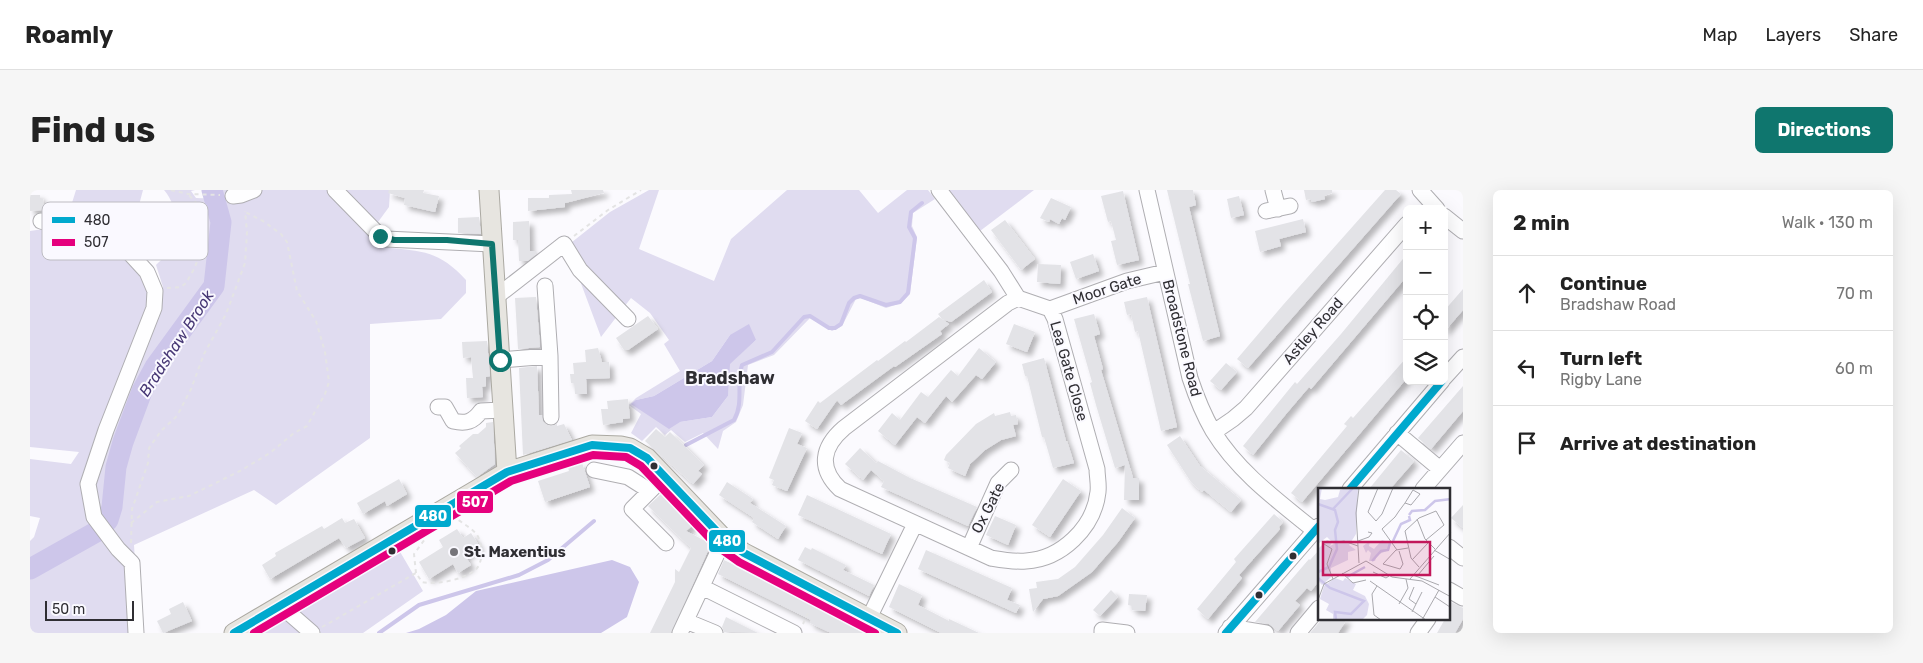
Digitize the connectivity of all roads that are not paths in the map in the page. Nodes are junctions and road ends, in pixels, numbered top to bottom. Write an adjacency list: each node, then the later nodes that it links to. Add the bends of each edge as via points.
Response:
1 (335, 190): 10 (street, via 386,239)
2 (489, 190): 10 (main road)
3 (939, 190): 15 (street)
4 (1147, 190): 12 (street, Broadstone Road)
5 (1274, 190): 6 (street)
6 (1278, 209)
7 (1448, 219): 9 (street)
8 (1403, 229): 26 (street, Astley Road, via 1246,408)
9 (1463, 231)
10 (492, 244): 14 (main road)
11 (136, 260): 54 (street, via 147,272 154,289 154,308 88,484 94,517 132,563)
12 (1165, 272): 16 (street, Moor Gate, via 1127,281); 26 (street, Broadstone Road, via 1190,378 1200,407)
13 (545, 286): 18 (street)
14 (496, 297): 17 (street, via 564,244 580,270); 20 (main road)
15 (1018, 298): 16 (street, Lea Gate Close); 37 (street, Lea Gate Close, via 844,428 827,449 827,472 840,489)
16 (1050, 309): 41 (street, Lea Gate Close, via 1096,469 1098,492 1094,506 1072,541 1043,558 1008,561 991,558)
17 (628, 319)
18 (550, 356): 20 (street); 25 (street)
19 (1463, 357): 21 (street)
20 (500, 360): 24 (main road)
21 (1453, 375)
22 (1439, 385): 27 (street)
23 (438, 407): 24 (street, via 445,407 453,421 462,423 472,421 481,411)
24 (502, 410): 32 (main road)
25 (551, 417)
26 (1214, 432): 38 (street, Broadstone Road, via 1246,472)
27 (1397, 433): 29 (street); 34 (street)
28 (1462, 448): 29 (street)
29 (1440, 469): 35 (street)
30 (594, 470): 36 (street, via 628,477)
31 (1011, 470): 41 (street, Ox Gate, via 998,483)
32 (507, 472): 33 (main road, via 584,447 611,444 639,453); 47 (main road, via 450,517)
33 (665, 476): 36 (street); 39 (main road)
34 (1351, 488)
35 (1424, 488)
36 (650, 491): 40 (street, via 632,509)
37 (915, 524): 41 (street, Lea Gate Close); 49 (street)
38 (1317, 528): 53 (street)
39 (724, 539): 44 (street); 49 (main road, via 750,557)
40 (666, 543)
41 (969, 548)
42 (1450, 548): 43 (street)
43 (1463, 558)
44 (702, 587): 51 (street); 52 (street)
45 (1450, 591): 46 (street)
46 (1463, 598)
47 (280, 605): 55 (main road); 56 (street)
48 (1318, 609): 62 (street)
49 (869, 618): 58 (main road)
50 (1427, 620): 63 (street)
51 (683, 627): 57 (street)
52 (798, 629)
53 (1228, 630): 61 (street)
54 (136, 633)
55 (234, 633)
56 (312, 633)
57 (715, 633)
58 (897, 633)
59 (1102, 633): 60 (street, via 1102,630)
60 (1127, 633)
61 (1266, 633)
62 (1298, 633)
63 (1418, 633)

